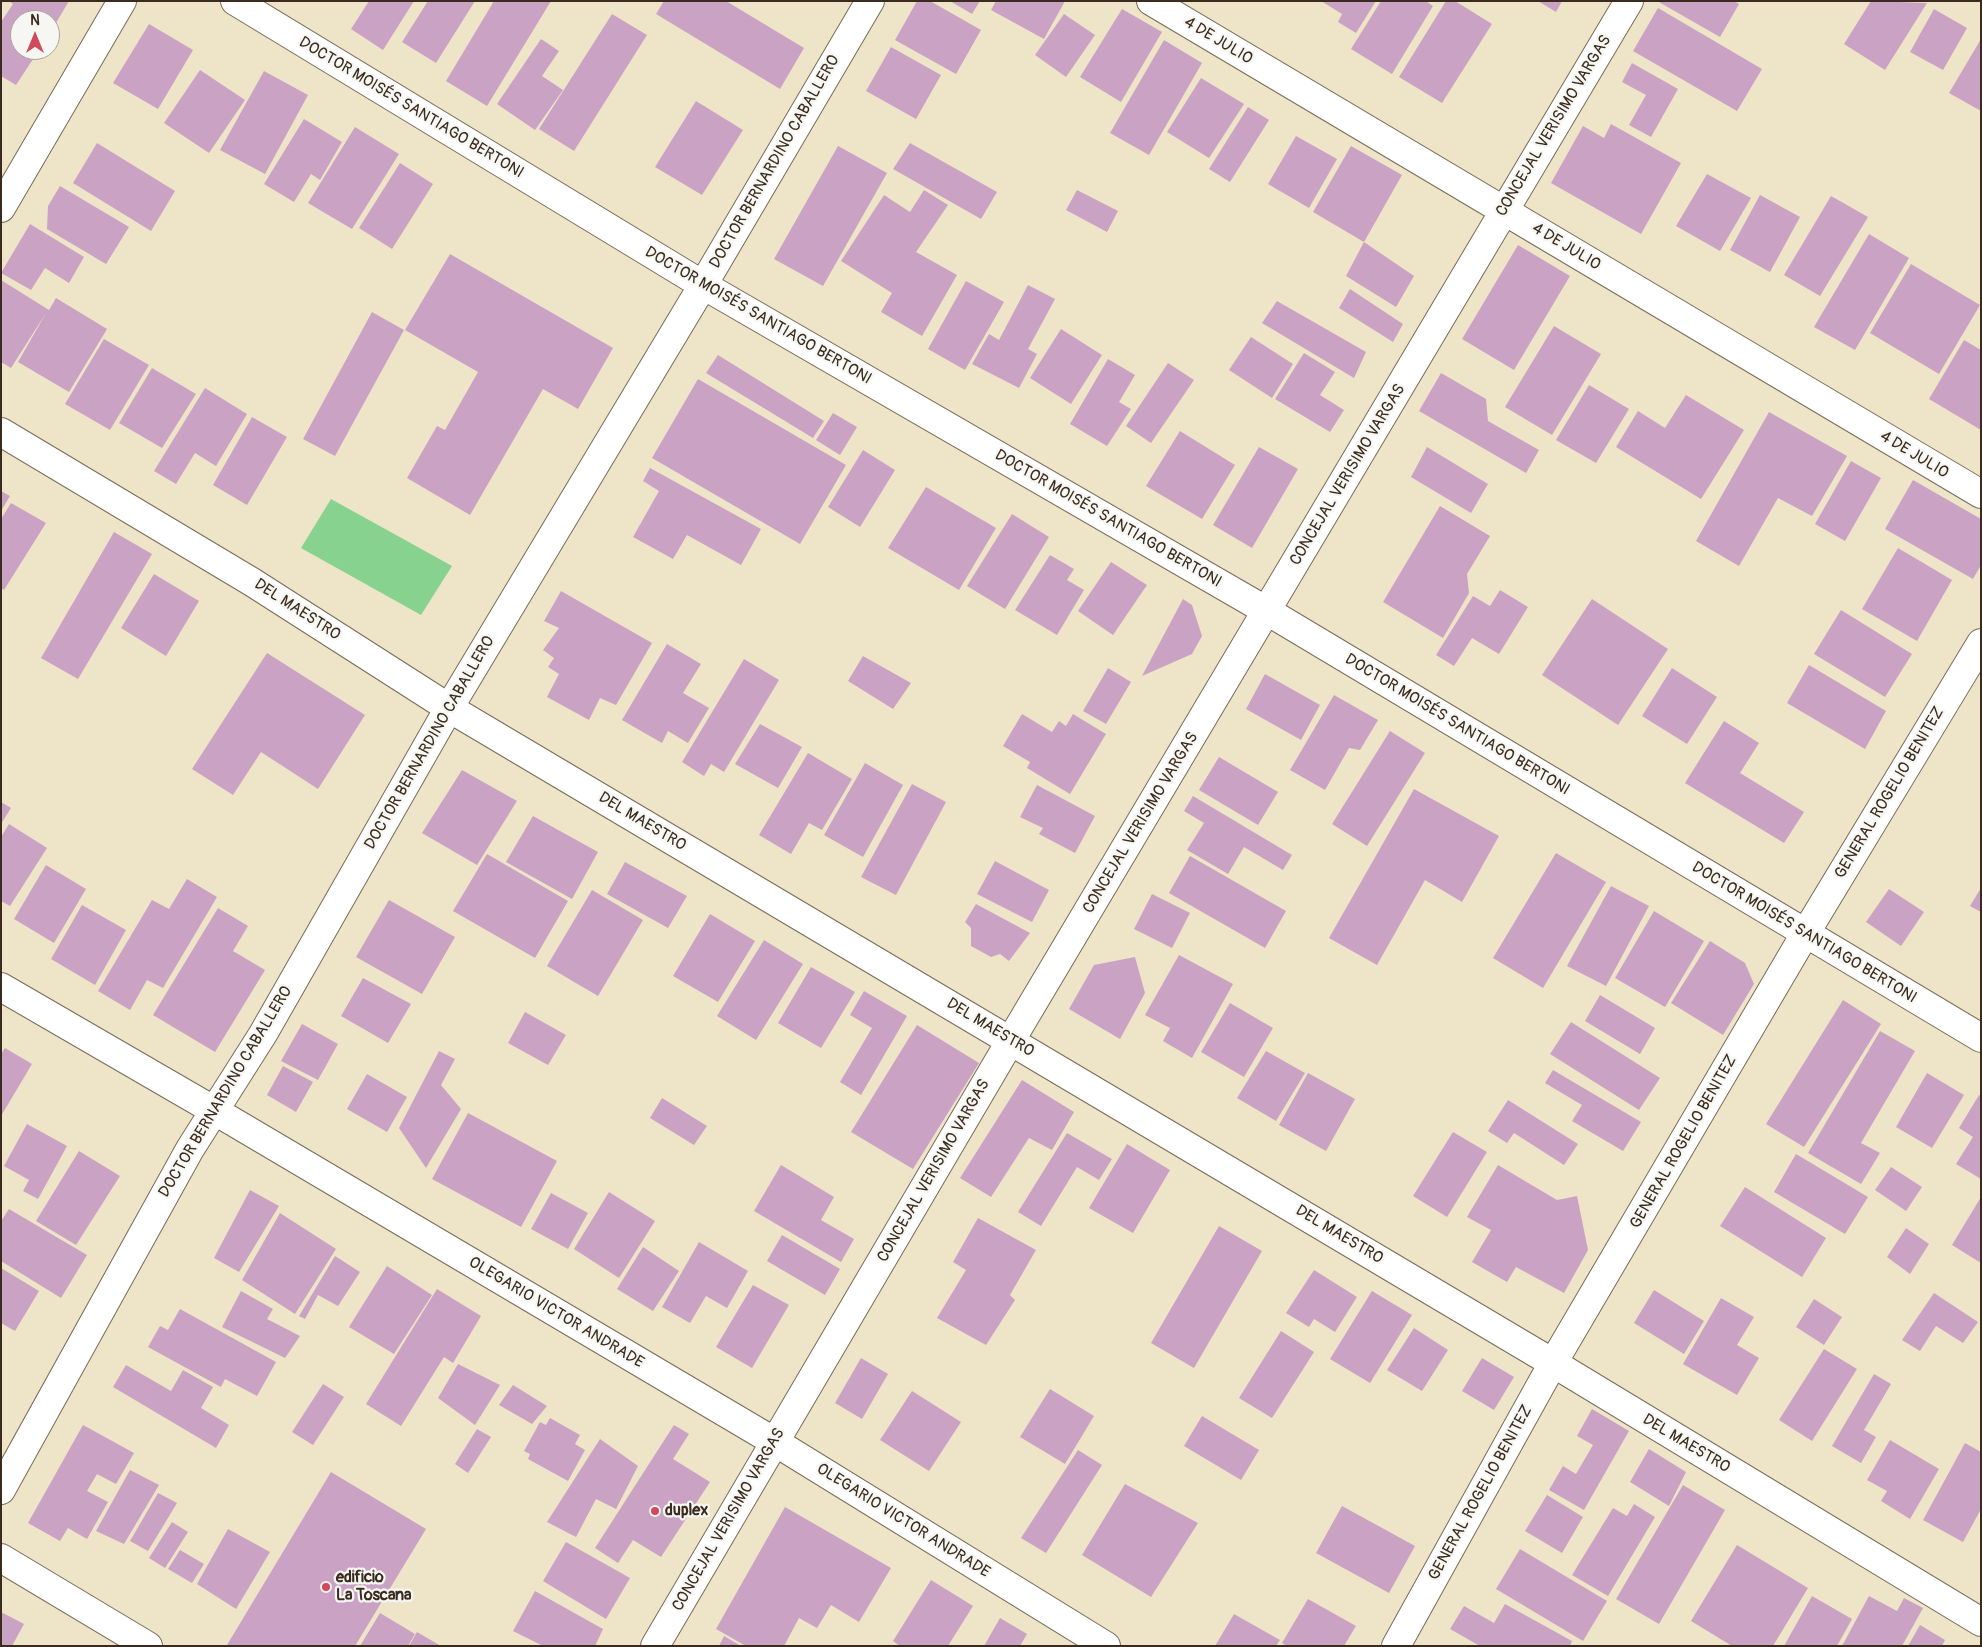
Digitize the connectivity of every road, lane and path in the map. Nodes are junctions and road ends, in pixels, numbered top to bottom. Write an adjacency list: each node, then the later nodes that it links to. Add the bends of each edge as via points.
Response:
1 (122, 1): 6 (street)
2 (235, 1): 8 (street, DOCTOR MOISÉS SANTIAGO BERTONI)
3 (870, 1): 8 (street, DOCTOR BERNARDINO CABALLERO)
4 (1151, 1): 7 (street, 4 DE JULIO)
5 (1629, 1): 7 (street, CONCEJAL VERISIMO VARGAS)
6 (1, 208)
7 (1504, 210): 10 (street, 4 DE JULIO); 11 (street, CONCEJAL VERISIMO VARGAS)
8 (703, 285): 11 (street, DOCTOR MOISÉS SANTIAGO BERTONI); 13 (street, DOCTOR BERNARDINO CABALLERO)
9 (1, 432): 13 (street, DEL MAESTRO, via 252,582)
10 (1981, 494)
11 (1267, 611): 14 (street, DOCTOR MOISÉS SANTIAGO BERTONI); 17 (street, CONCEJAL VERISIMO VARGAS)
12 (1981, 643): 14 (street, GENERAL ROGELIO BENITEZ)
13 (449, 708): 17 (street, DEL MAESTRO); 18 (street, DOCTOR BERNARDINO CABALLERO, via 268,1026)
14 (1806, 934): 16 (street, DOCTOR MOISÉS SANTIAGO BERTONI); 19 (street, GENERAL ROGELIO BENITEZ)
15 (1, 988): 18 (street, OLEGARIO VICTOR ANDRADE)
16 (1981, 1038)
17 (1011, 1040): 19 (street, DEL MAESTRO); 20 (street, CONCEJAL VERISIMO VARGAS)
18 (214, 1111): 20 (street, OLEGARIO VICTOR ANDRADE); 21 (street, DOCTOR BERNARDINO CABALLERO)
19 (1553, 1363): 23 (street, DEL MAESTRO); 27 (street, GENERAL ROGELIO BENITEZ)
20 (775, 1442): 25 (street, CONCEJAL VERISIMO VARGAS); 26 (street, OLEGARIO VICTOR ANDRADE)
21 (1, 1490)
22 (1, 1558): 24 (street)
23 (1981, 1622)
24 (148, 1646)
25 (655, 1646)
26 (1106, 1646)
27 (1396, 1646)

